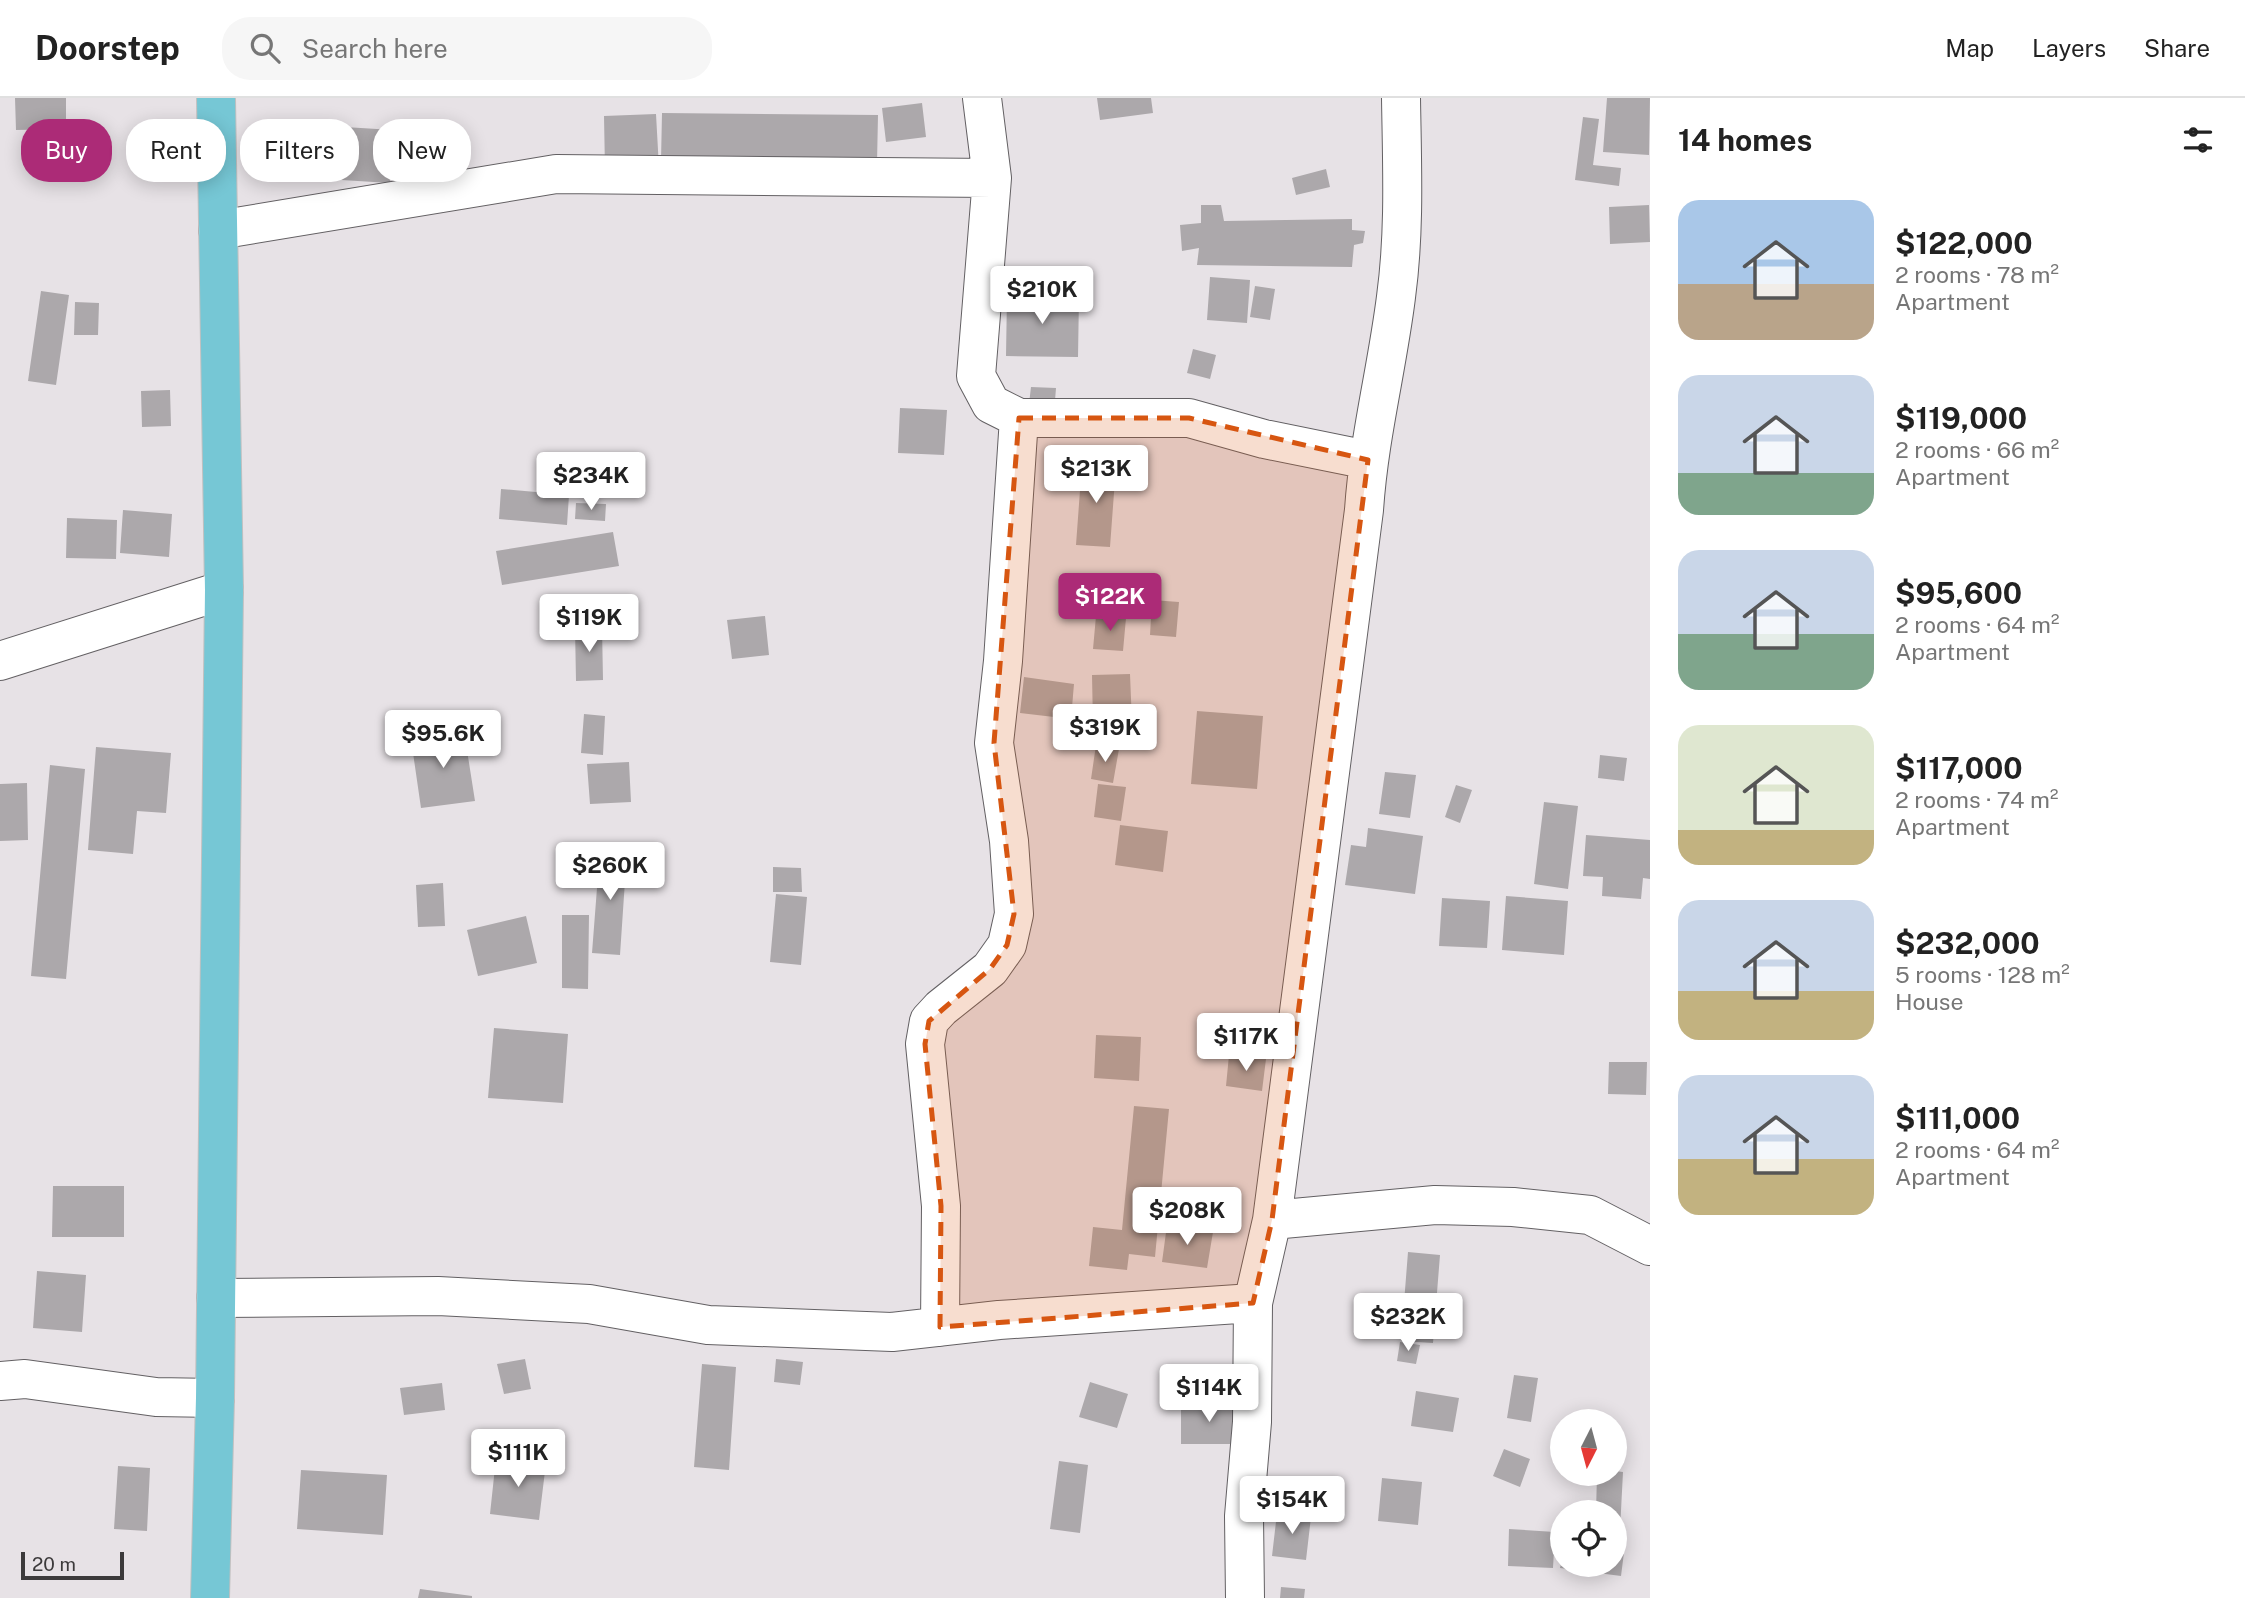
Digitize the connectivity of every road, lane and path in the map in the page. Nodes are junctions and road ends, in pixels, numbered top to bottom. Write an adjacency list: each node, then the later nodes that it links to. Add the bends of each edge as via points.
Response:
1 (216, 98): 5 (main road)
2 (982, 98): 4 (street)
3 (1401, 98): 7 (street, via 1402,235)
4 (992, 178): 5 (street, via 556,174); 6 (street, via 976,376 991,404)
5 (218, 230): 8 (main road)
6 (1018, 418): 7 (street, via 1188,418); 14 (street, via 994,743 1009,841 1014,914 1007,945 990,969 929,1021 925,1044 942,1206)
7 (1368, 460): 10 (street)
8 (224, 590): 9 (street); 12 (main road)
9 (0, 661)
10 (1272, 1220): 11 (street, via 1435,1205 1513,1207 1590,1215); 13 (street)
11 (1650, 1246)
12 (216, 1298): 14 (street, via 438,1296 589,1304 708,1325 891,1332); 16 (main road)
13 (1253, 1303): 14 (street); 18 (street)
14 (940, 1327)
15 (0, 1381): 16 (street, via 25,1379 156,1397)
16 (215, 1398): 17 (main road)
17 (210, 1598)
18 (1245, 1598)

